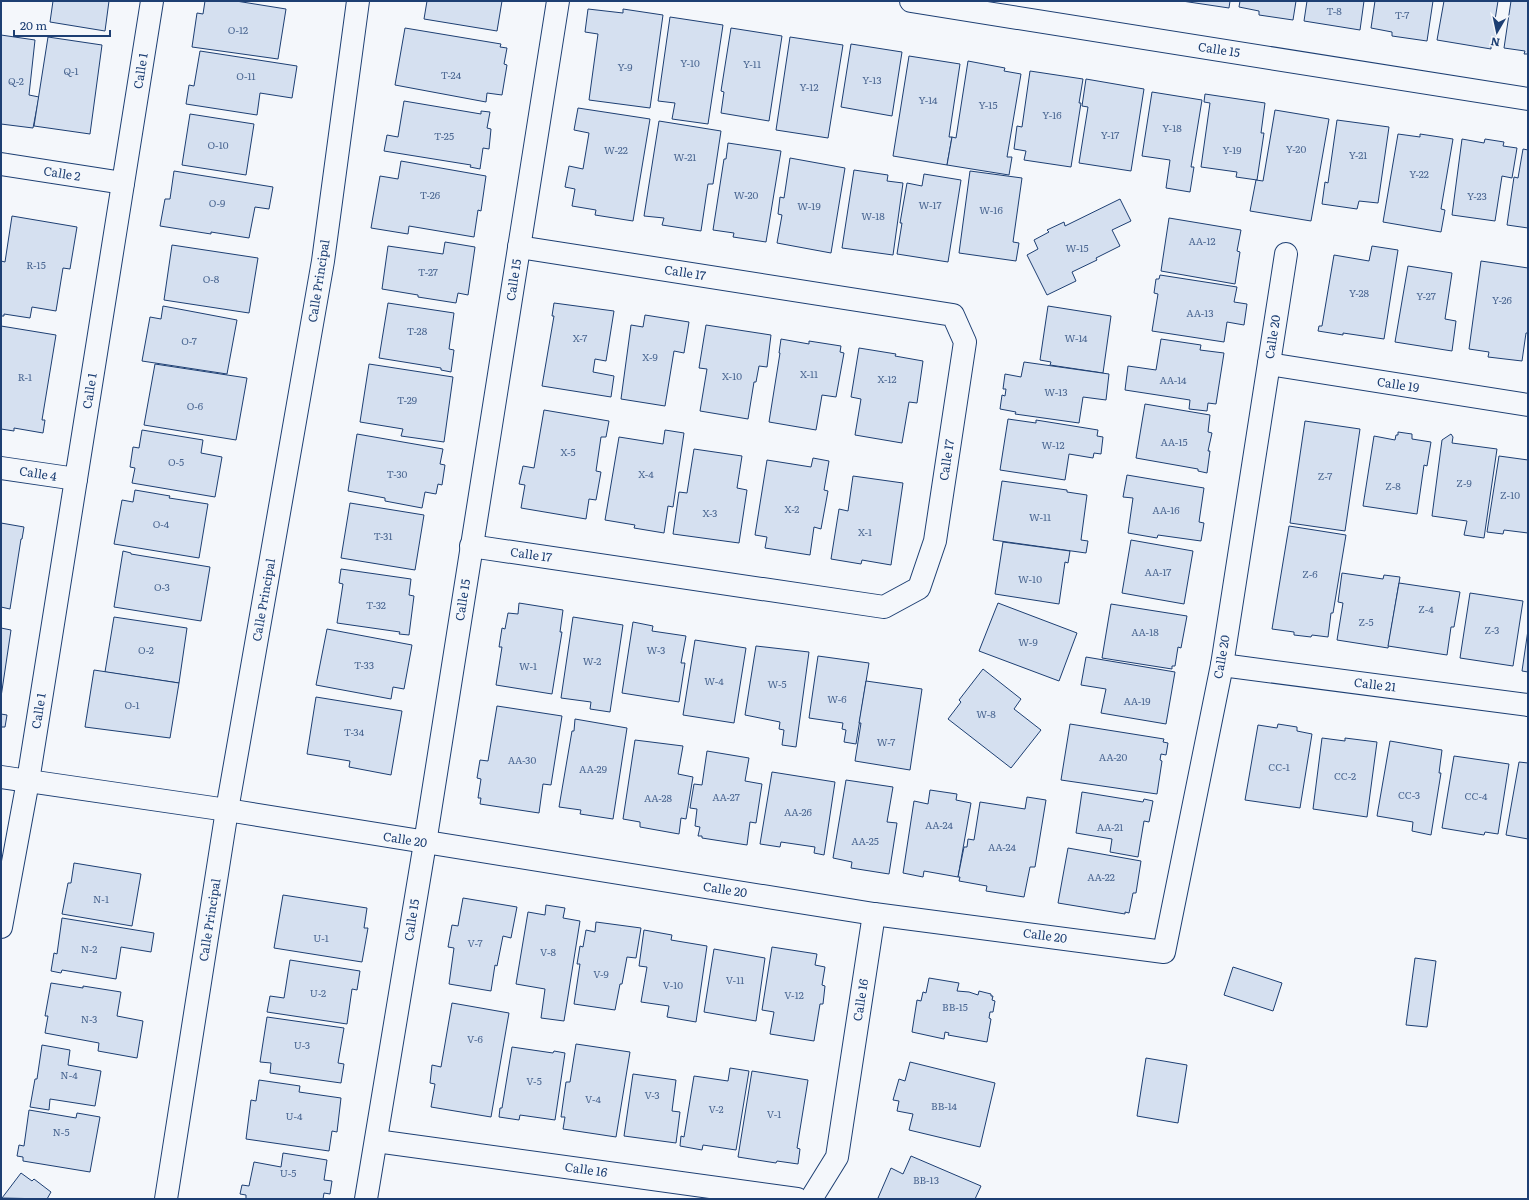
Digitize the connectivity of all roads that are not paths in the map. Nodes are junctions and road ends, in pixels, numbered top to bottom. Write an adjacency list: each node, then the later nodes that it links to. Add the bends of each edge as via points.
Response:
1 (152, 1): 7 (street, Calle 1)
2 (358, 1): 19 (street, Calle Principal, via 323,261)
3 (558, 1): 8 (street, Calle 15)
4 (911, 1): 5 (street, Calle 15)
5 (1528, 99)
6 (1, 164): 7 (street, Calle 2)
7 (123, 183): 13 (street, Calle 1)
8 (519, 247): 14 (street, Calle 15); 14 (street, Calle 17, via 953,315 965,342 935,541 919,588 884,607)
9 (1286, 254): 10 (street, Calle 20)
10 (1269, 364): 11 (street, Calle 19); 15 (street, Calle 20)
11 (1528, 405)
12 (1, 468): 13 (street, Calle 4)
13 (76, 479): 18 (street, Calle 1)
14 (472, 546): 20 (street, Calle 15)
15 (1222, 665): 16 (street, Calle 21); 21 (street, Calle 20, via 1164,952)
16 (1528, 705)
17 (1, 777): 18 (street)
18 (28, 781): 19 (street); 22 (street, Calle 1)
19 (227, 810): 20 (street, Calle 20); 24 (street, Calle Principal)
20 (425, 843): 21 (street, Calle 20); 23 (street, Calle 15)
21 (874, 914): 27 (street, Calle 16, via 837,1157)
22 (1, 927)
23 (376, 1141): 25 (street, Calle 15); 26 (street, Calle 16)
24 (166, 1199)
25 (366, 1199)
26 (797, 1199)
27 (811, 1199)

